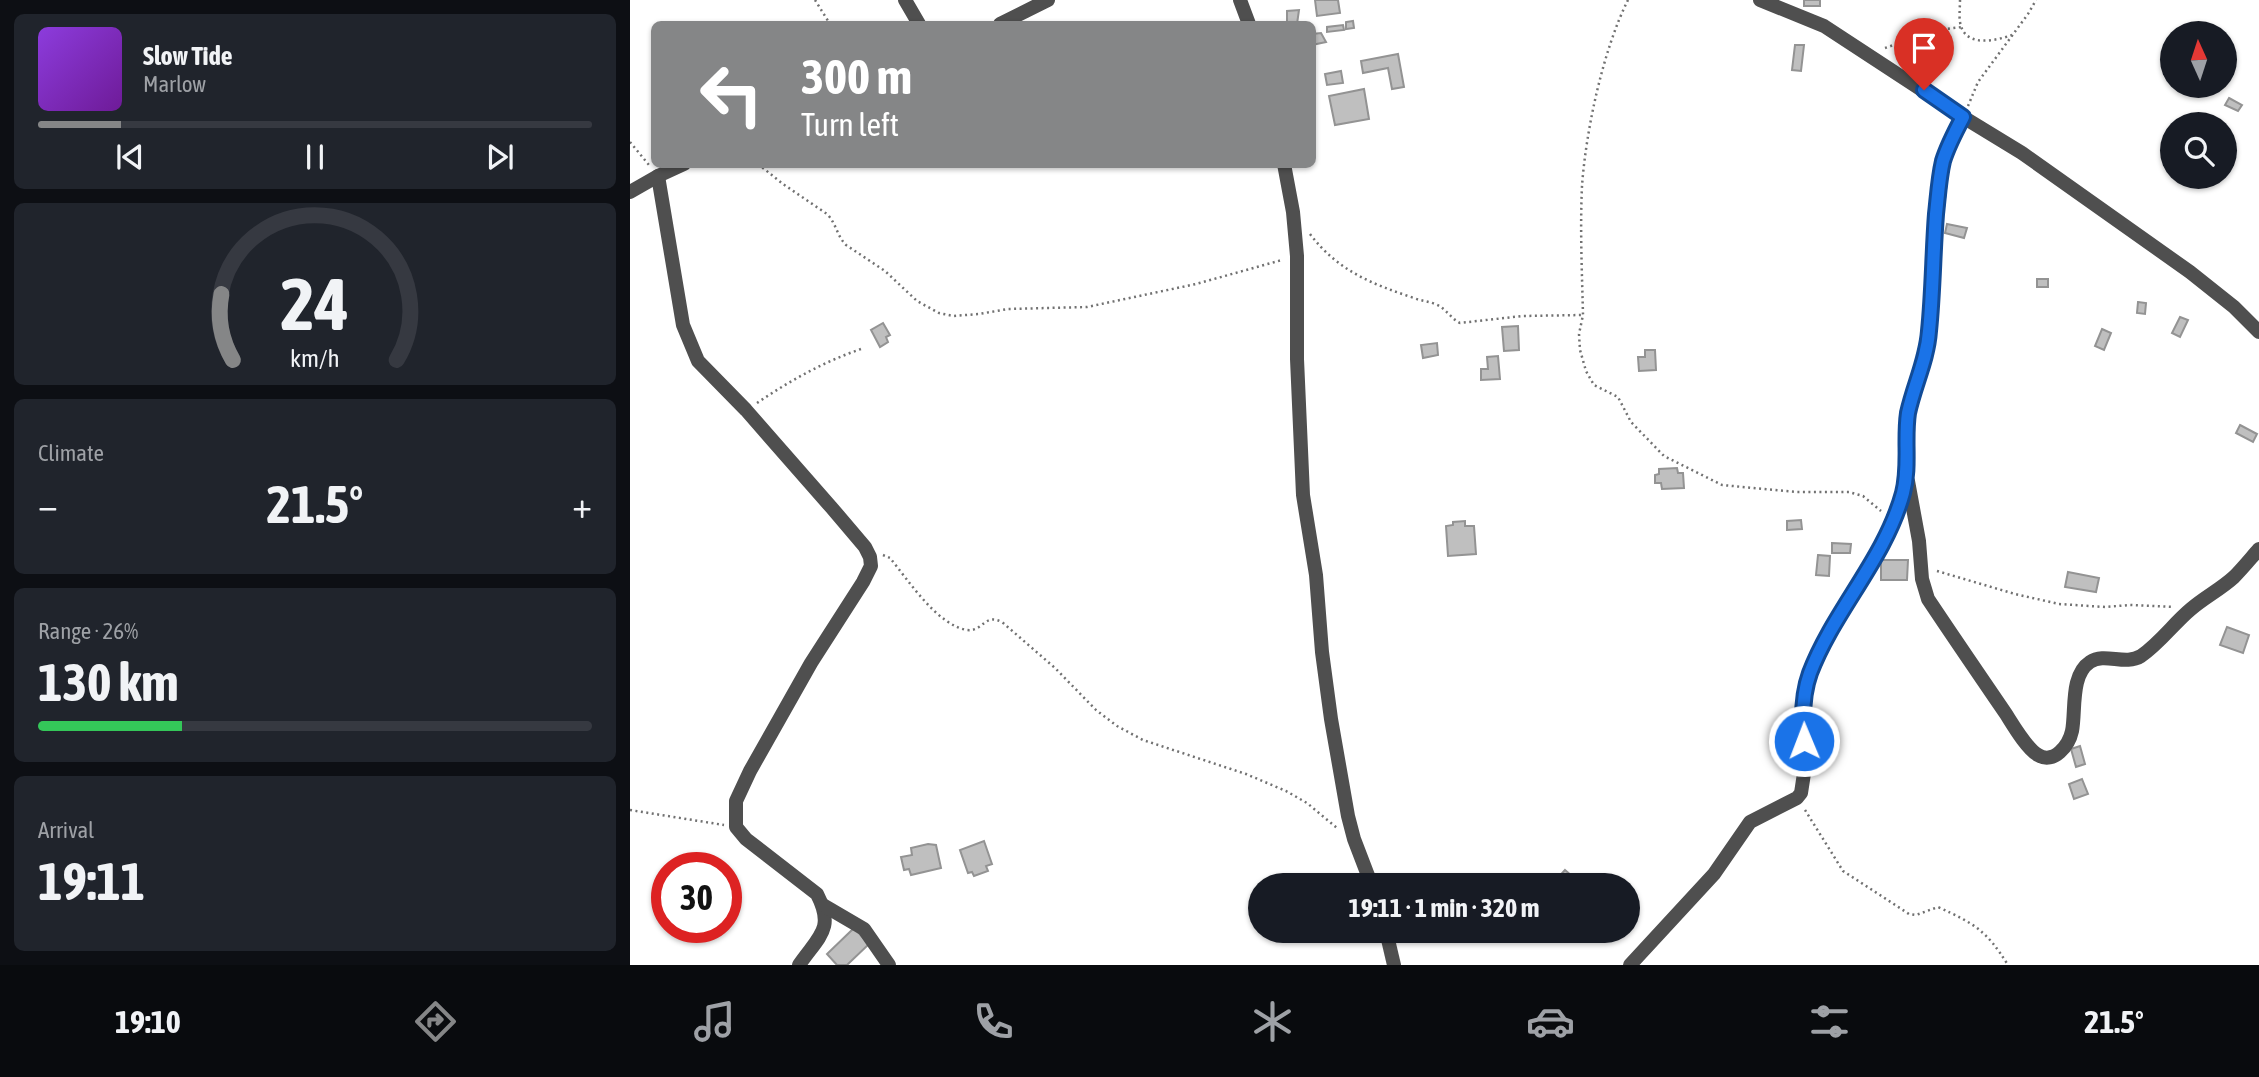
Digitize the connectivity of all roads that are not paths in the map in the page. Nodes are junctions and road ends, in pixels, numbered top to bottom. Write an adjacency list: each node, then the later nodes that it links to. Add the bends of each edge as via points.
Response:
1 (905, 0): 5 (street)
2 (1048, 0): 6 (street)
3 (1240, 0): 7 (street)
4 (1760, 0): 8 (street, via 1824,26)
5 (917, 21)
6 (1006, 21)
7 (1248, 21)
8 (1963, 117): 13 (street, via 2146,240); 14 (street, via 1943,163 1929,332 1908,414)
9 (675, 168): 11 (street)
10 (1285, 168): 16 (street, via 1297,256 1303,495 1331,719 1354,839)
11 (658, 176): 12 (street); 17 (street, via 683,325 698,361 746,410 870,557 863,582 750,771 734,814 736,827 746,839 817,894)
12 (630, 192)
13 (2259, 332)
14 (1907, 476): 15 (street, via 1928,599 2017,730 2037,755 2046,758 2063,750 2071,735 2075,692 2086,666 2099,658 2131,660 2140,656 2233,578); 22 (street, via 1892,521 1810,673 1802,715 1805,767 1801,793 1750,822 1714,874)
15 (2259, 549)
16 (1367, 873)
17 (822, 905): 19 (street, via 825,926); 20 (street, via 864,929)
18 (1389, 943): 21 (street)
19 (799, 965)
20 (889, 965)
21 (1394, 965)
22 (1630, 965)

